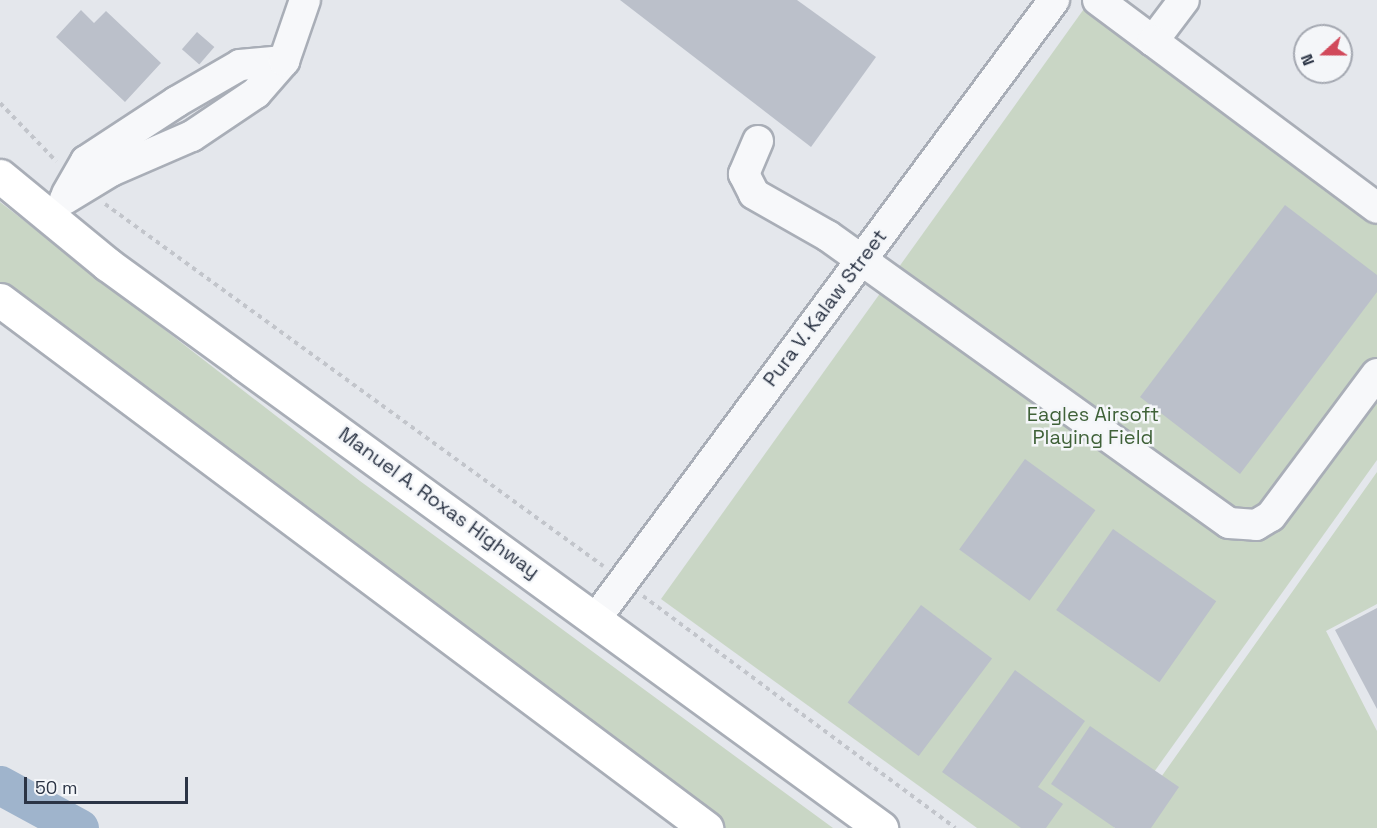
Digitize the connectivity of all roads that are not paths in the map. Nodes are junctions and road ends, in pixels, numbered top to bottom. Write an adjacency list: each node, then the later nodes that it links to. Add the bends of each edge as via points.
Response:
1 (305, 0): 8 (street, via 284,61 256,93 192,136)
2 (1054, 0): 10 (street, Pura V. Kalaw Street)
3 (1098, 0): 5 (street)
4 (1184, 0): 5 (street)
5 (1153, 41): 9 (street)
6 (758, 141): 10 (street, via 744,174 754,194)
7 (0, 176): 8 (main road, Manuel A. Roxas Highway)
8 (67, 196): 13 (main road, Manuel A. Roxas Highway)
9 (1377, 208)
10 (860, 260): 12 (street, via 1214,517 1243,526 1271,516 1284,503); 13 (street, Pura V. Kalaw Street)
11 (0, 300): 14 (main road)
12 (1377, 374)
13 (597, 616): 15 (main road, Manuel A. Roxas Highway)
14 (706, 828)
15 (881, 828)

